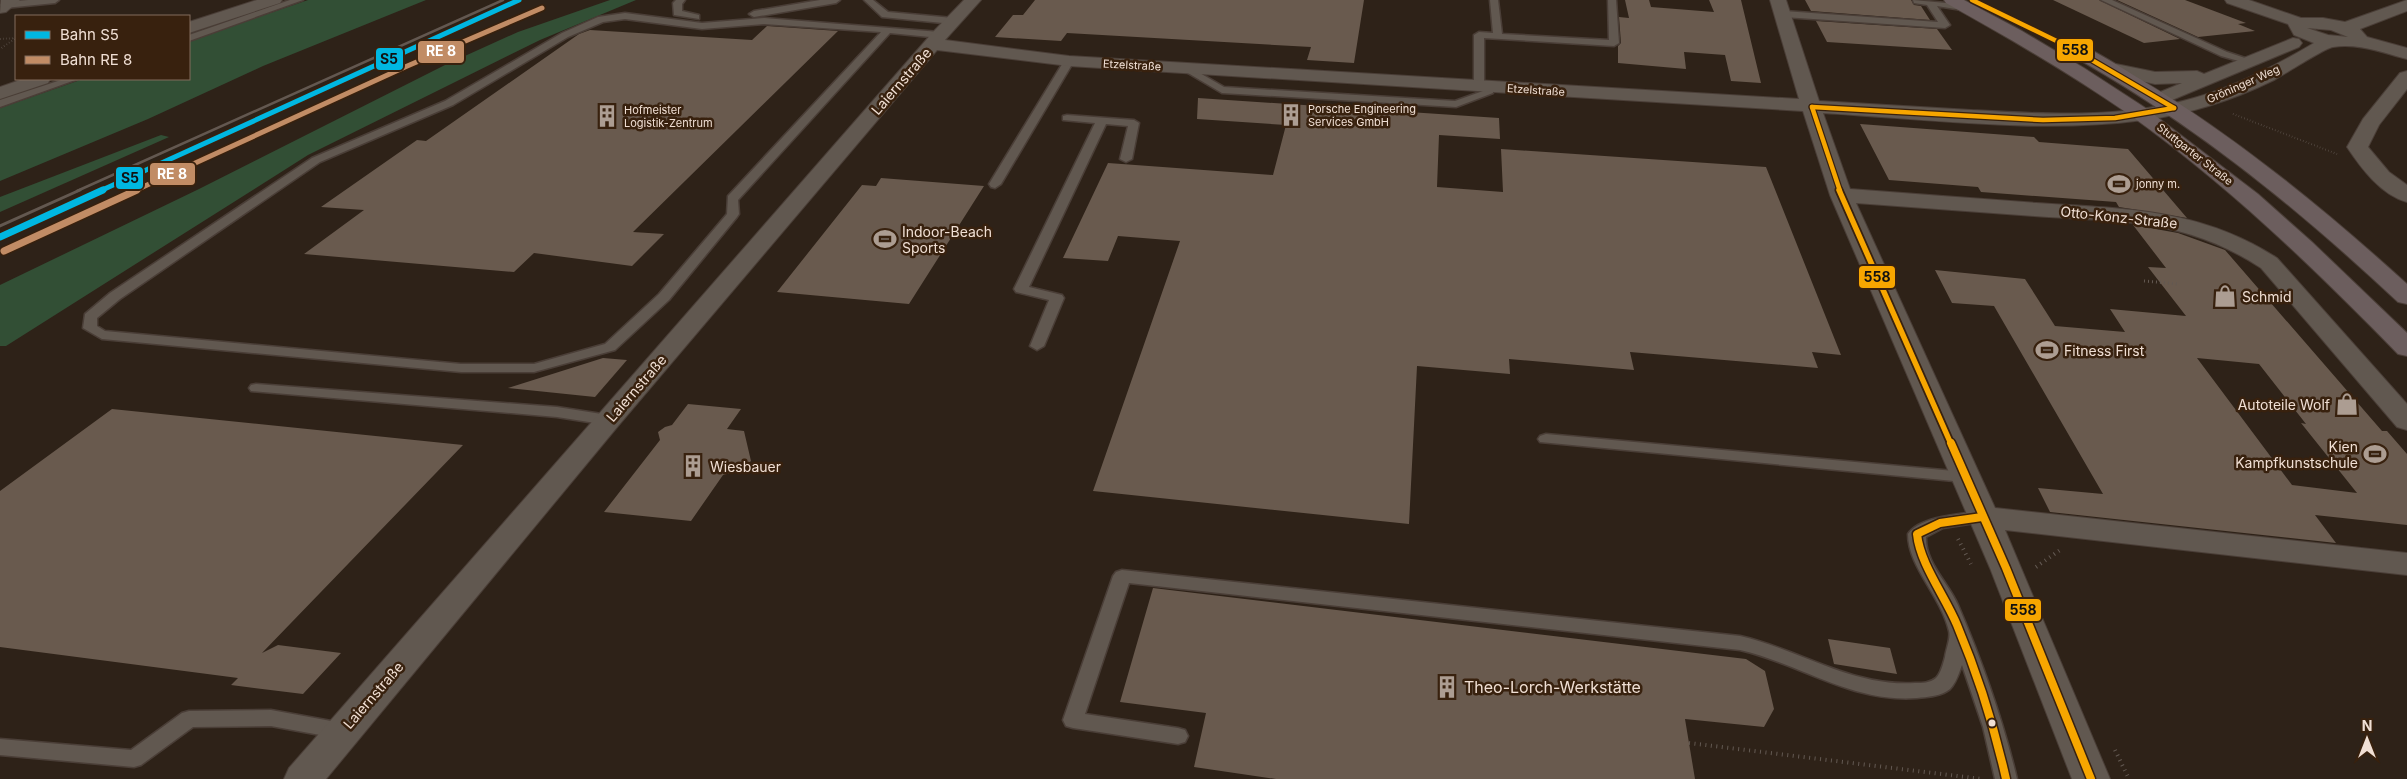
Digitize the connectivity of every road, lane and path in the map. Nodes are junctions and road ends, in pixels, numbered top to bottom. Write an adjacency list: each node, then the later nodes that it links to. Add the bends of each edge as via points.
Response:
1 (55, 0): 15 (lane)
2 (298, 0): 27 (lane)
3 (681, 0): 4 (lane, via 677,13 710,18 770,12)
4 (836, 0)
5 (868, 0): 20 (lane, via 885,15)
6 (973, 0): 20 (street, Laiernstraße)
7 (1494, 0): 25 (lane)
8 (1612, 0): 25 (lane, via 1614,43)
9 (1952, 0): 17 (main road, Stuttgarter Straße)
10 (2105, 0): 35 (lane, via 2224,54)
11 (2263, 0): 14 (street)
12 (267, 1): 21 (street)
13 (1917, 1): 16 (lane)
14 (2238, 2): 22 (street)
15 (6, 4)
16 (1931, 4): 17 (lane); 18 (lane, via 1945,25)
17 (1970, 4): 36 (main road, Stuttgarter Straße, via 2039,31); 47 (main road, Stuttgarter Straße)
18 (1781, 7): 46 (street)
19 (2403, 9): 24 (street, Gröninger Weg)
20 (953, 21): 30 (street, Laiernstraße)
21 (190, 28)
22 (2304, 29): 24 (street, Gröninger Weg, via 2320,23); 31 (street, Gröninger Weg); 35 (street, Gröninger Weg, via 2277,50)
23 (888, 30): 23 (lane, via 732,199 733,214 664,297 610,347 534,368 461,368 102,335 90,328 90,317 115,296 316,160 449,103 565,36 601,19 625,16 702,26 764,21); 30 (lane)
24 (2351, 34): 31 (street, Gröninger Weg); 33 (street)
25 (1498, 37): 41 (lane, via 1479,36)
26 (15, 38): 28 (path)
27 (190, 38)
28 (0, 39)
29 (15, 39): 32 (path)
30 (936, 40): 34 (street, Etzelstraße); 61 (street, Laiernstraße)
31 (2330, 41): 43 (street, Gröninger Weg, via 2267,75)
32 (0, 49)
33 (2407, 54)
34 (1069, 61): 41 (street, Etzelstraße); 52 (lane)
35 (2249, 62): 37 (street, Gröninger Weg)
36 (2111, 69): 37 (street, Gröninger Weg, via 2166,79); 44 (main road, Stuttgarter Straße)
37 (2211, 77): 44 (street, Gröninger Weg)
38 (2407, 77): 51 (street, via 2370,123 2357,147)
39 (38, 80): 42 (street)
40 (70, 80): 45 (lane)
41 (1483, 86): 46 (street, Etzelstraße)
42 (0, 93)
43 (2202, 102): 44 (street, Gröninger Weg); 51 (path)
44 (2168, 103): 47 (street, Gröninger Weg); 57 (main road, Stuttgarter Straße, via 2285,190)
45 (0, 104)
46 (1812, 107): 47 (street, Etzelstraße, via 2020,119 2110,118); 53 (street)
47 (2141, 114): 59 (main road, Stuttgarter Straße, via 2208,162 2275,219)
48 (1067, 118): 49 (lane)
49 (1102, 120): 50 (lane, via 1134,123); 58 (lane, via 1021,289 1057,298)
50 (1126, 159)
51 (2372, 168): 54 (street)
52 (995, 184)
53 (1841, 195): 62 (street, Otto-Konz-Straße, via 2153,218 2222,236 2269,263); 64 (street)
54 (2407, 195)
55 (2144, 281): 56 (path)
56 (2179, 284)
57 (2407, 297)
58 (1037, 346)
59 (2407, 348)
60 (256, 388): 61 (lane, via 557,412)
61 (608, 420): 72 (street, Laiernstraße)
62 (2407, 420)
63 (1546, 439): 64 (lane)
64 (1965, 477): 65 (street)
65 (1982, 517): 66 (lane); 67 (street); 80 (street, via 2006,568)
66 (1949, 520): 69 (path); 71 (lane, via 1925,528 1917,534 1916,543 1918,555 1944,596)
67 (2061, 526): 68 (street); 70 (path, via 2070,543)
68 (2407, 564)
69 (1971, 565)
70 (2030, 571)
71 (1959, 632): 73 (lane, via 1952,664 1943,683 1928,690 1894,691 1858,685 1783,654 1740,643 1122,576 1073,720); 79 (lane, via 1996,736)
72 (342, 731): 76 (lane, via 271,718 189,720 134,759); 77 (street, Laiernstraße)
73 (1178, 736)
74 (1689, 743): 78 (path)
75 (2113, 745): 81 (path)
76 (0, 747)
77 (303, 779)
78 (1982, 779)
79 (2006, 779)
80 (2091, 779)
81 (2129, 779)

